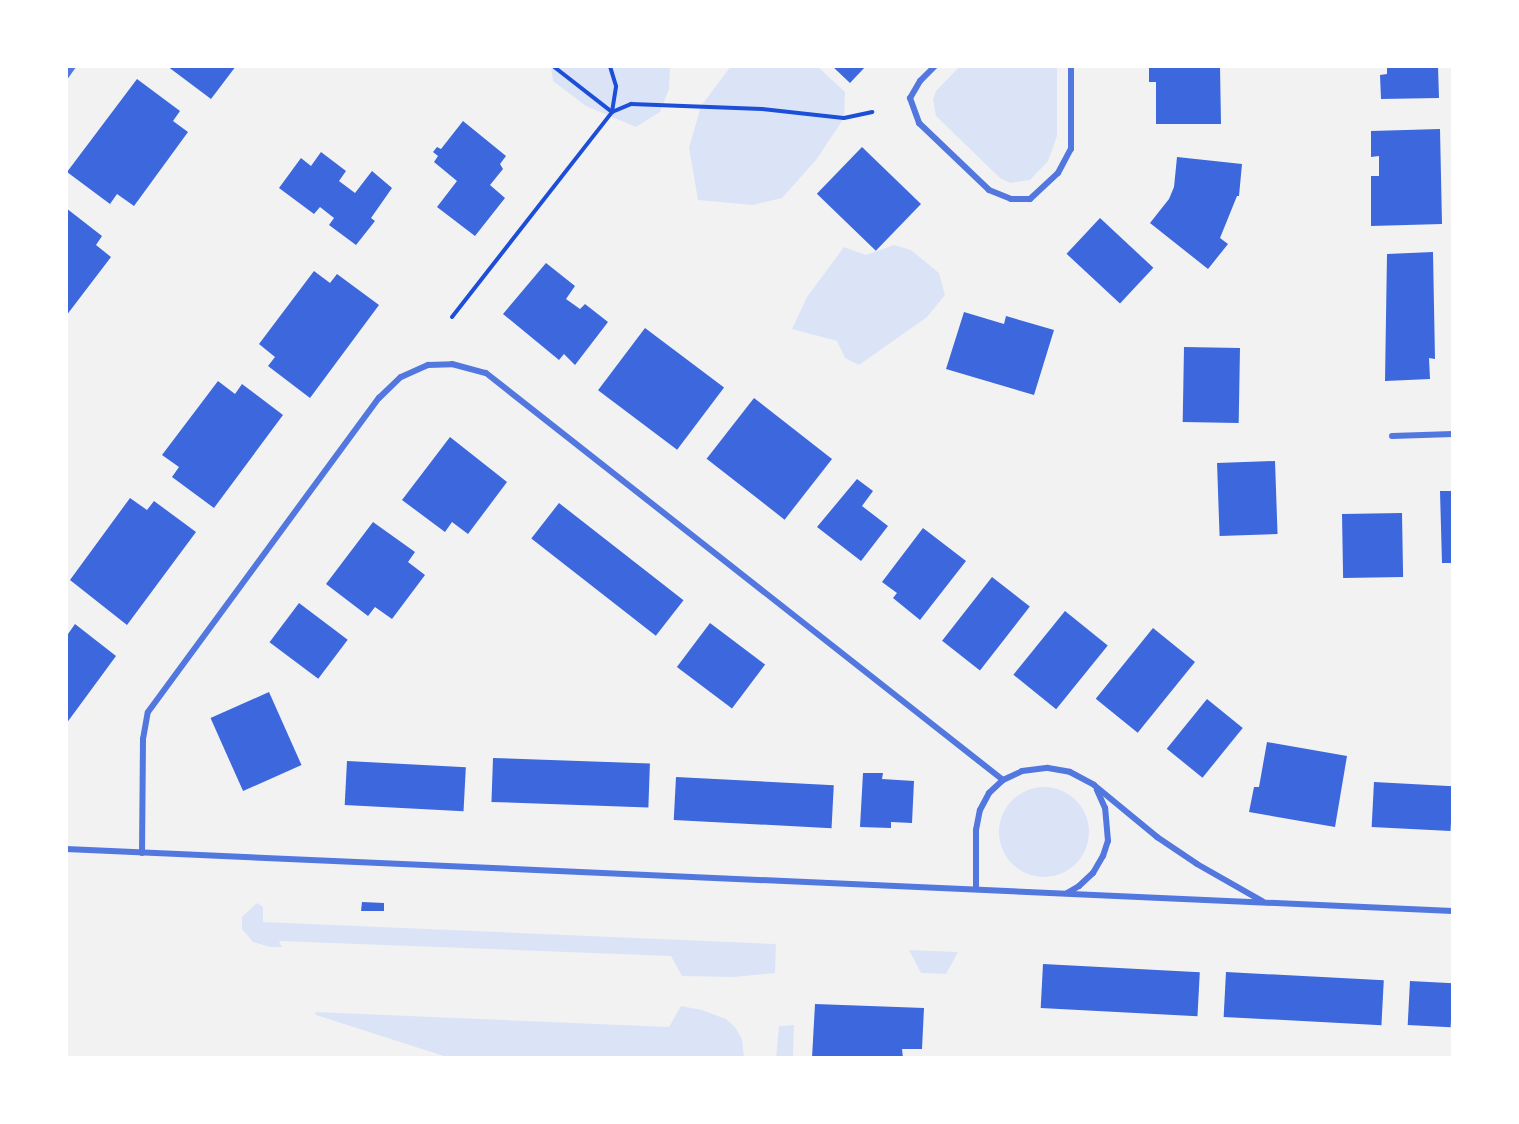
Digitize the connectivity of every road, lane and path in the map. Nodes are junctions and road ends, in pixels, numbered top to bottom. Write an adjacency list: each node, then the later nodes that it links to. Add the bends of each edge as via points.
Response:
1 (73, 66): 6 (street)
2 (553, 66): 7 (path)
3 (610, 66): 7 (path, via 616,86)
4 (934, 66): 5 (street, via 910,98 919,123 989,190 1011,199 1030,199 1058,173 1071,149)
5 (1071, 66)
6 (66, 76)
7 (612, 112): 8 (path, via 631,104 762,109 844,118); 9 (path)
8 (872, 112)
9 (452, 317)
10 (1453, 434): 11 (street)
11 (1392, 436)
12 (1003, 780): 13 (street, via 1022,771 1048,768 1070,772); 15 (street, via 486,373 452,364 428,365 401,377 379,398 148,712 143,739); 16 (street, via 989,793 980,810)
13 (1096, 788): 17 (street, via 1105,808 1108,841 1093,873); 18 (street, via 1157,837)
14 (66, 849): 15 (street)
15 (142, 853): 16 (street)
16 (976, 889): 17 (street)
17 (1066, 893): 18 (street)
18 (1265, 903): 19 (street)
19 (1453, 910)

